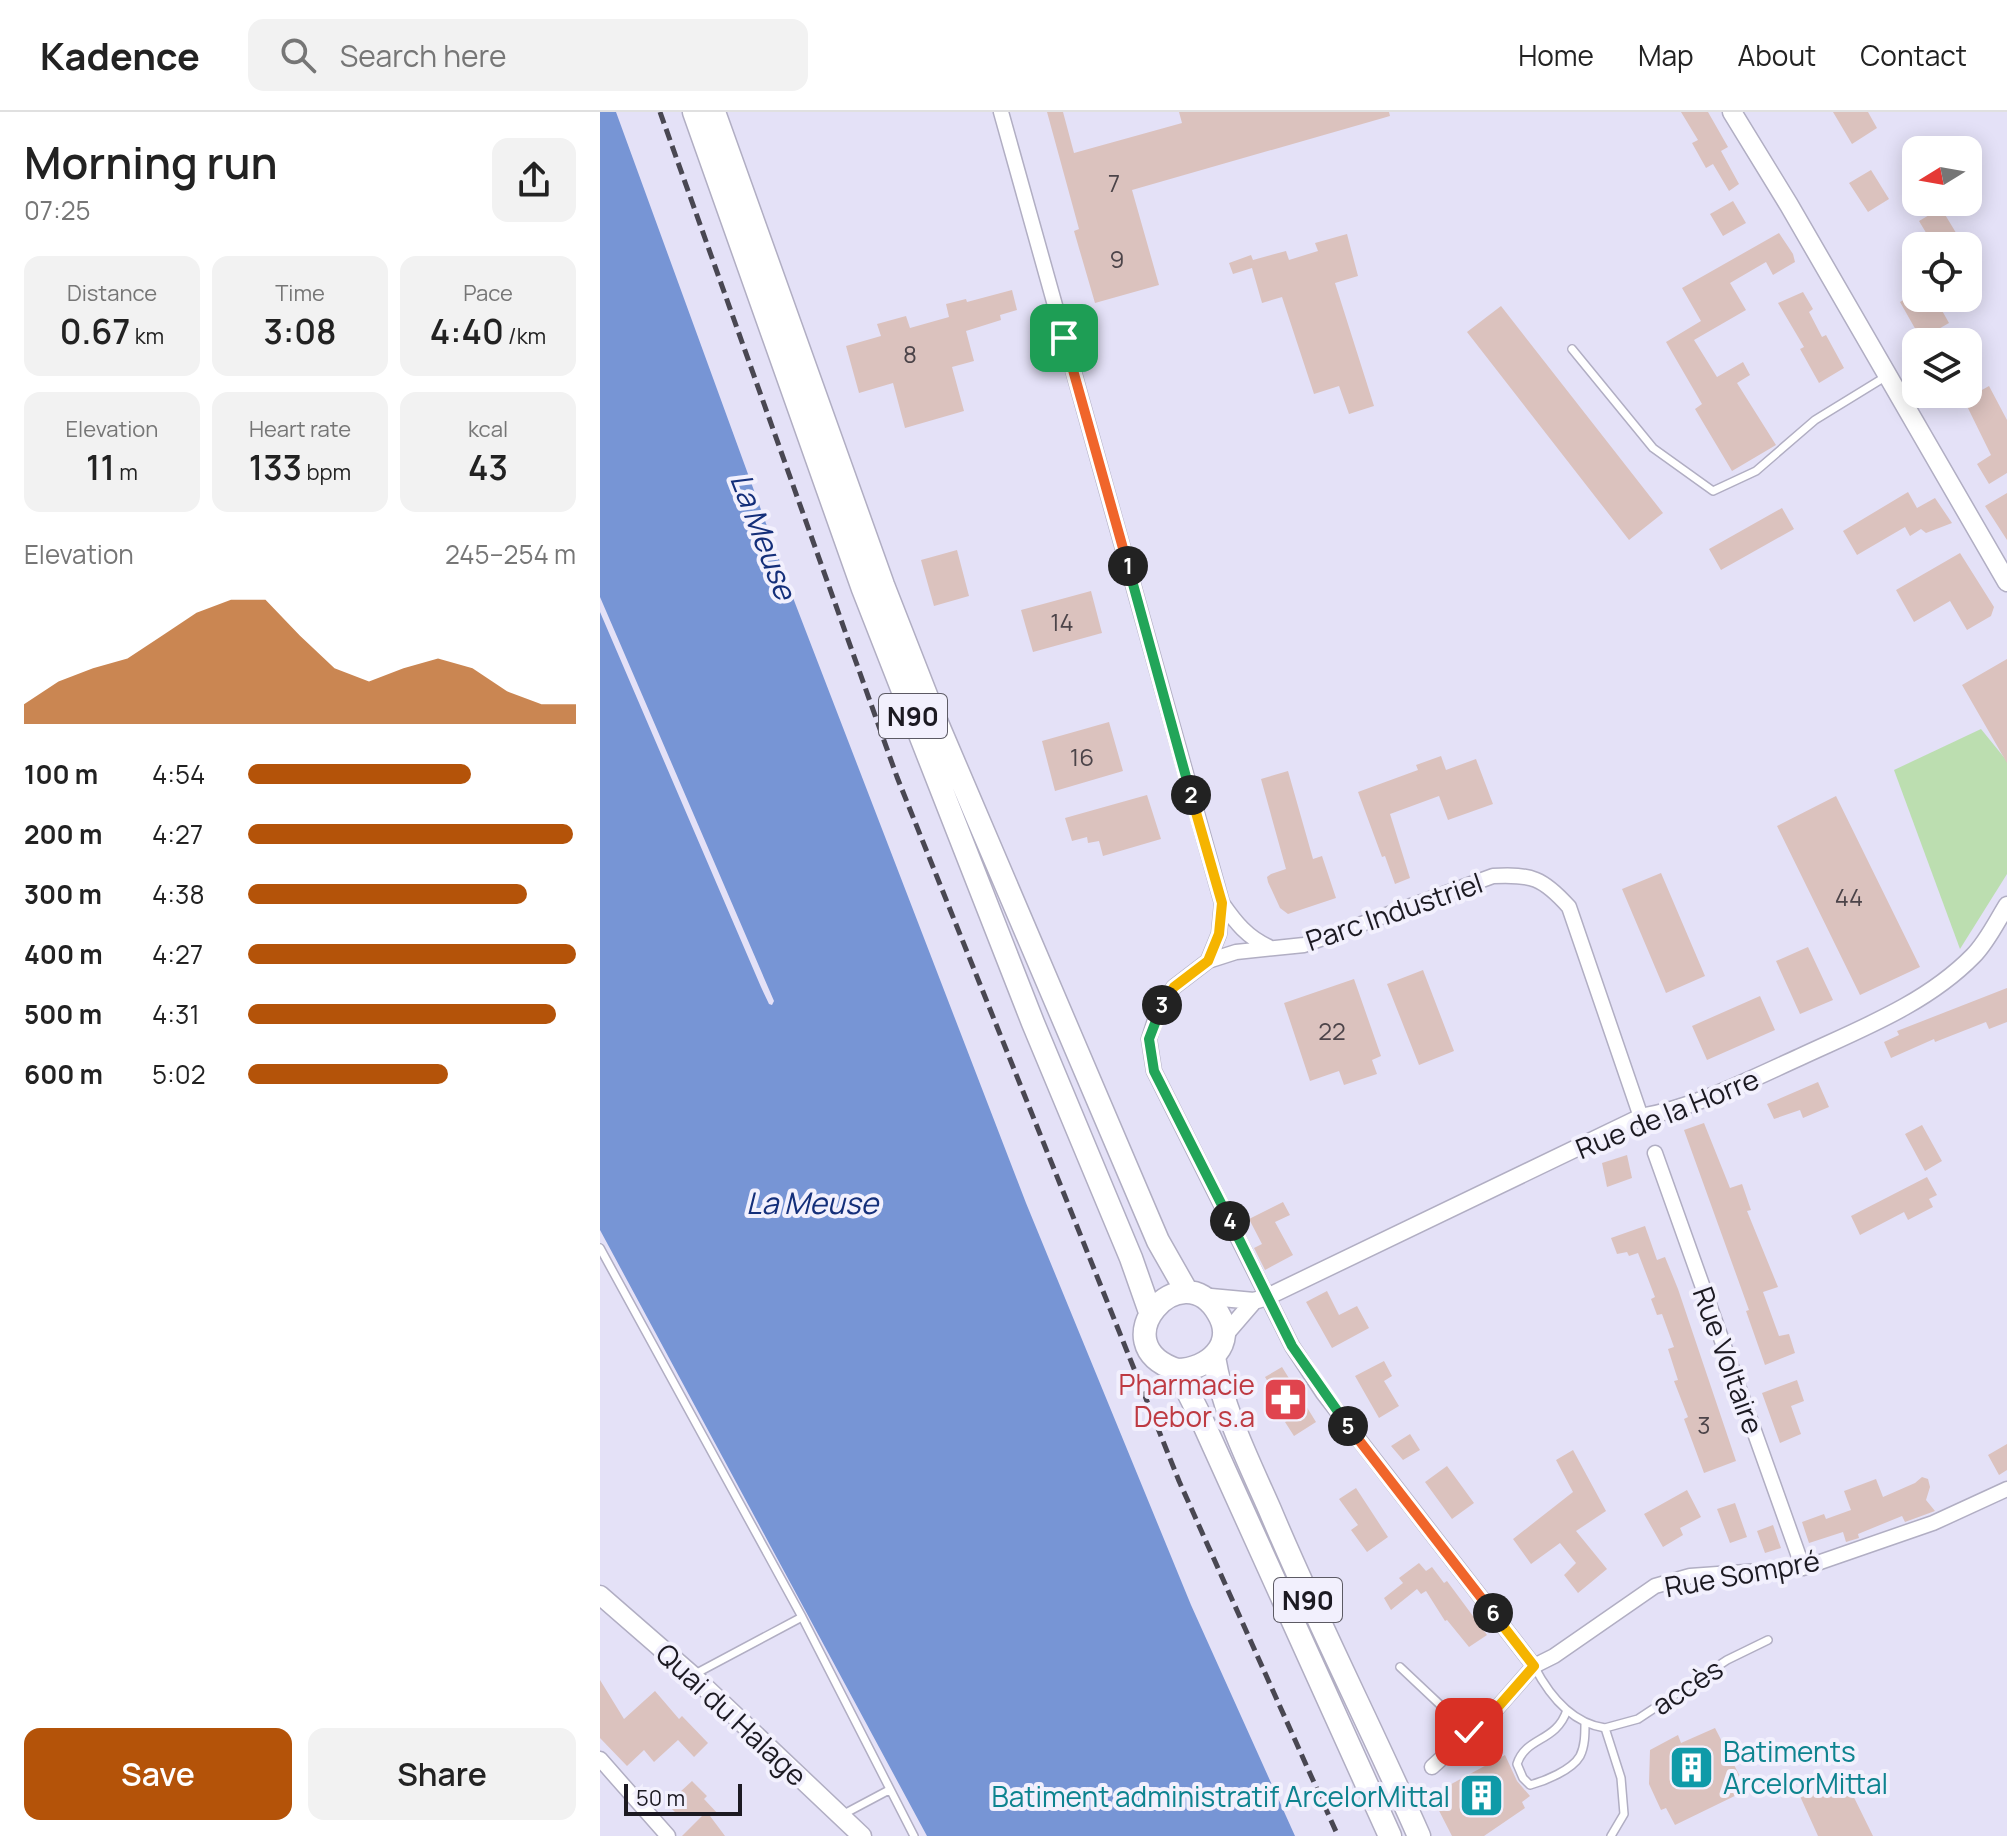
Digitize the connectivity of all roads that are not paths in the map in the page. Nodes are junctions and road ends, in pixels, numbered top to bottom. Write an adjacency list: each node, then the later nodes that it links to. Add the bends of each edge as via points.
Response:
1 (694, 112): 17 (highway, N90, via 863,589)
2 (714, 112): 15 (highway, N90, via 937,723 1158,1241)
3 (1001, 112): 8 (street, Parc Industriel)
4 (1732, 112): 6 (main road)
5 (1572, 349): 6 (lane, via 1653,448 1713,491 1756,471 1815,420)
6 (1887, 375): 7 (main road)
7 (2007, 582)
8 (1222, 903): 10 (street, Parc Industriel, via 1239,927); 11 (street, Parc Industriel, via 1219,934)
9 (2007, 905): 12 (street, Rue de la Horre, via 1975,955 1898,1011 1746,1082 1671,1112)
10 (1273, 948): 11 (street, Parc Industriel); 12 (street, Parc Industriel, via 1304,945 1493,876 1520,875 1549,885 1569,907)
11 (1208, 961): 16 (street, Parc Industriel, via 1174,987 1158,1011 1149,1039 1154,1071)
12 (1641, 1117): 16 (street, Rue de la Horre)
13 (1655, 1153): 21 (street, Rue Voltaire)
14 (600, 1248): 23 (lane)
15 (1193, 1294): 16 (street); 17 (highway, via 1165,1297); 18 (highway, via 1220,1315)
16 (1260, 1299): 18 (street); 25 (street, Parc Industriel, via 1323,1393)
17 (1150, 1312): 19 (highway, via 1149,1349)
18 (1219, 1347): 19 (highway, via 1204,1366); 40 (highway, N90, via 1224,1402 1321,1629)
19 (1177, 1370): 39 (highway, N90)
20 (2007, 1489): 21 (street, Rue Sompré, via 1933,1523)
21 (1803, 1568): 25 (street, Rue Sompré, via 1690,1576 1655,1586)
22 (600, 1595): 27 (main road, Quai du Halage)
23 (802, 1617): 27 (lane); 34 (lane)
24 (1768, 1640): 30 (lane, accès, via 1727,1660 1638,1719)
25 (1534, 1666): 28 (lane); 31 (street, Rue Sompré)
26 (1400, 1667): 31 (lane)
27 (693, 1676): 35 (main road, Quai du Halage)
28 (1567, 1710): 29 (lane); 29 (lane, via 1562,1725 1521,1753 1517,1764 1530,1785 1576,1762)
29 (1585, 1723): 30 (lane)
30 (1605, 1728): 41 (lane, via 1621,1778 1624,1814)
31 (1469, 1732): 33 (street, Rue Sompré)
32 (600, 1759): 36 (street)
33 (1432, 1767)
34 (889, 1790): 35 (lane); 38 (lane)
35 (842, 1815): 37 (main road, Quai du Halage)
36 (668, 1836)
37 (862, 1836)
38 (914, 1836)
39 (1390, 1836)
40 (1419, 1836)
41 (1611, 1836)

